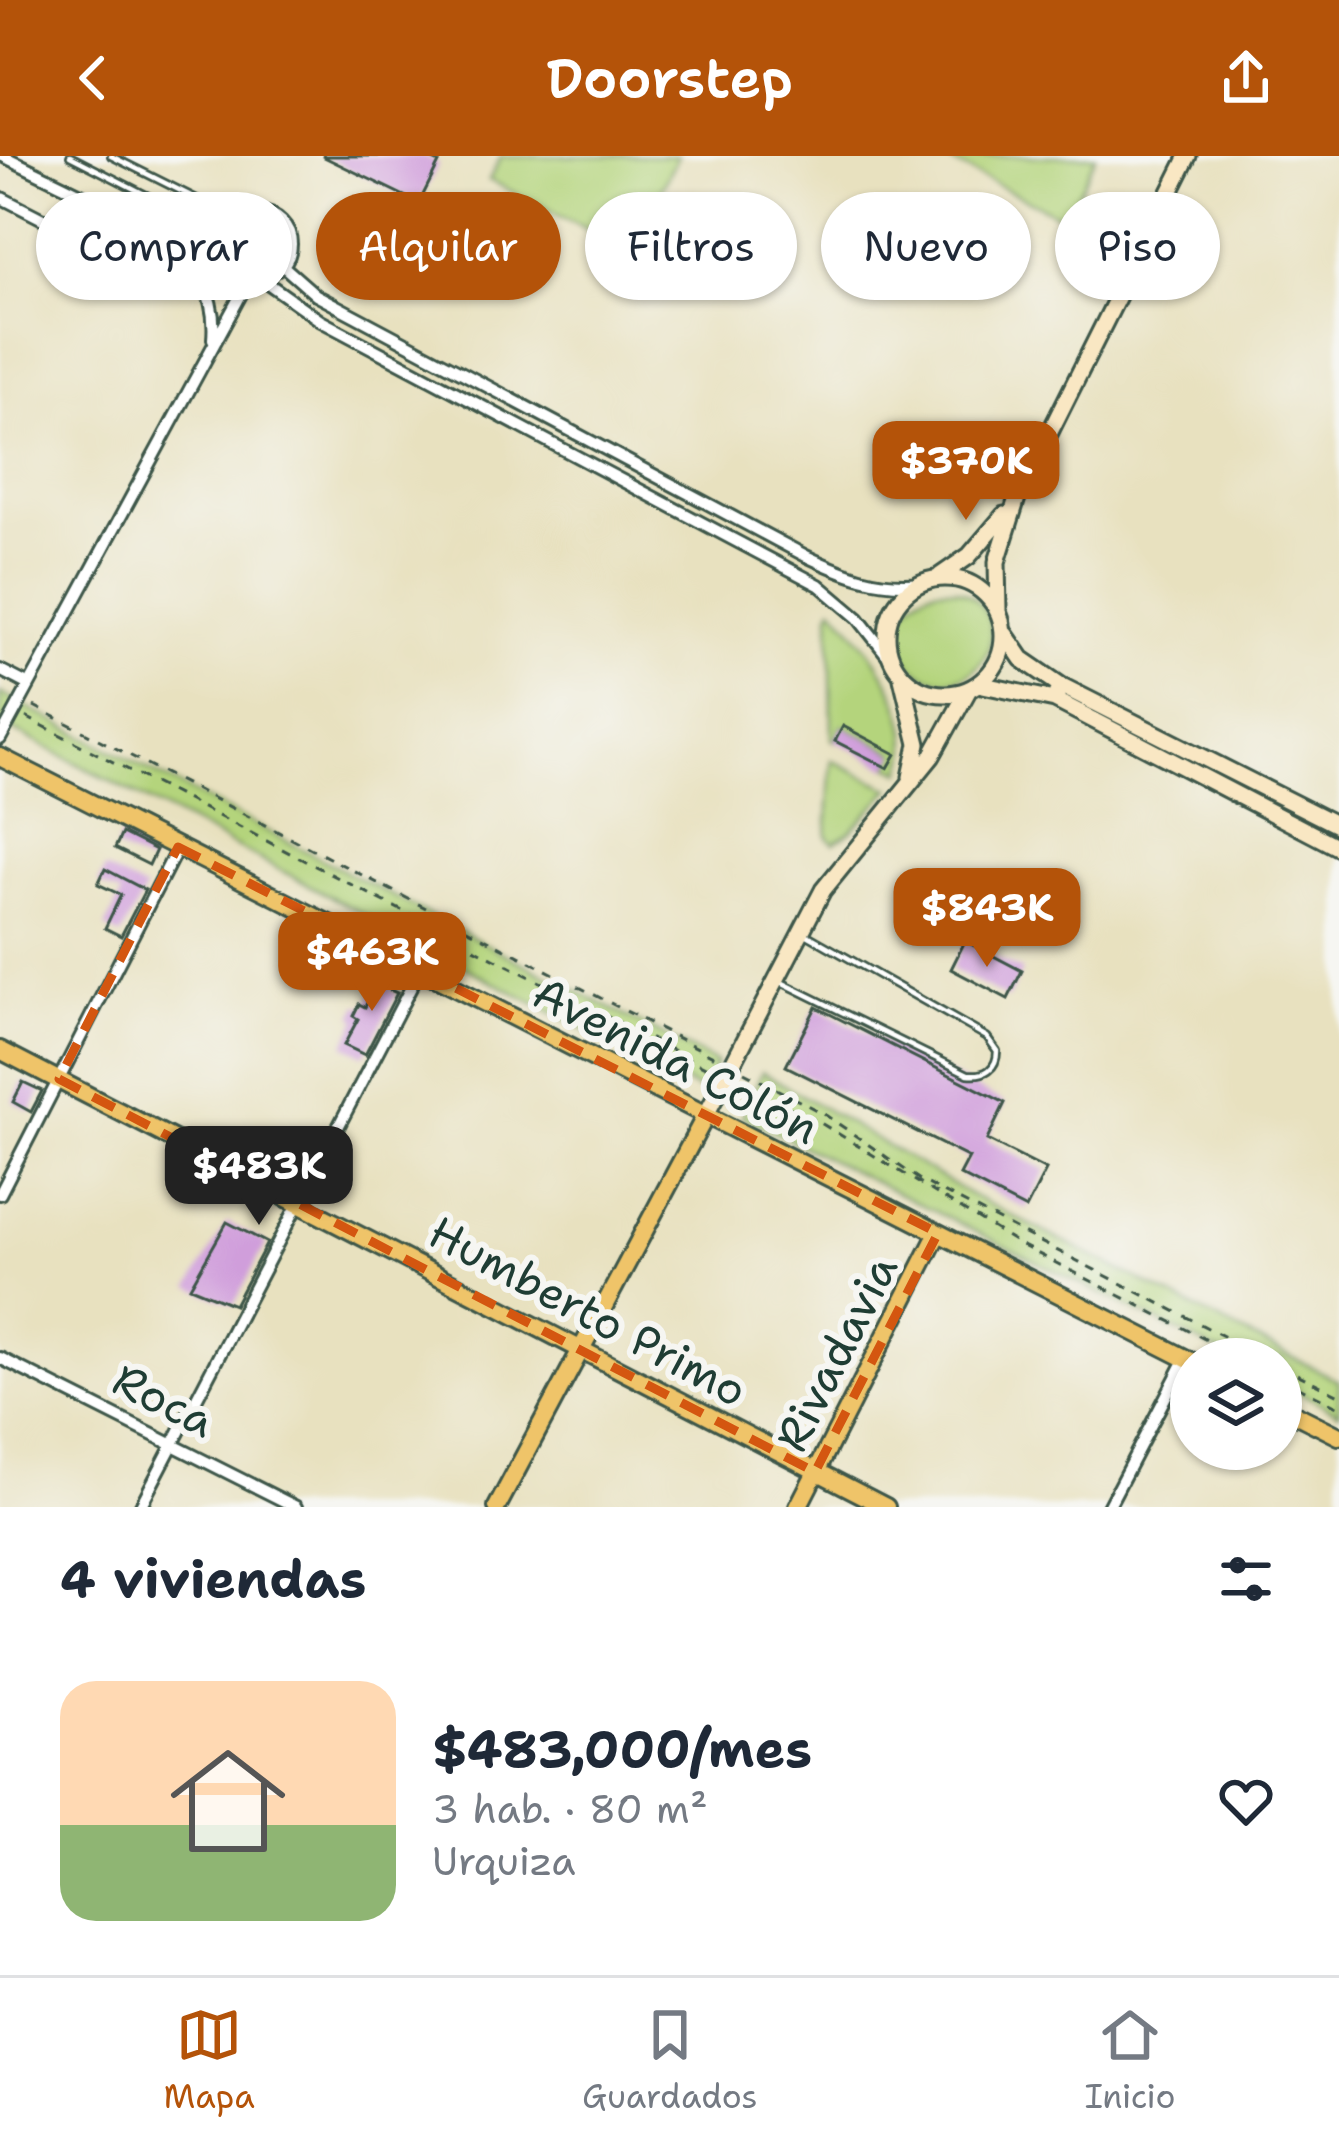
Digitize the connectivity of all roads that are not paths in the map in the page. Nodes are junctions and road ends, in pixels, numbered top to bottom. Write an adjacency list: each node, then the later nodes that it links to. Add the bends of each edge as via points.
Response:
1 (3, 156): 5 (street)
2 (70, 156): 6 (lane)
3 (111, 156): 7 (lane)
4 (1188, 156): 15 (street)
5 (77, 192)
6 (141, 192)
7 (183, 192)
8 (0, 196): 9 (street)
9 (36, 215)
10 (292, 274): 16 (street, via 316,295 806,556 891,585)
11 (210, 300): 14 (street)
12 (240, 300): 14 (street)
13 (290, 300): 19 (street, via 793,569 858,618)
14 (212, 343): 21 (street)
15 (1017, 498): 16 (street, via 969,556); 17 (street, via 997,562)
16 (928, 580): 17 (street, via 972,584); 19 (street, via 898,602 889,622)
17 (998, 610): 18 (street)
18 (1004, 633): 22 (street, via 998,662); 23 (street)
19 (897, 669): 22 (street, via 932,693); 26 (street, via 918,744)
20 (0, 670): 21 (street)
21 (29, 686): 24 (street)
22 (974, 687): 23 (street); 26 (street)
23 (1058, 693): 27 (street); 29 (street)
24 (0, 739)
25 (0, 757): 28 (main road, Avenida Colón)
26 (909, 785): 30 (street, via 850,853)
27 (1339, 826)
28 (178, 847): 31 (main road, Avenida Colón); 34 (street)
29 (1339, 848)
30 (801, 932): 32 (street); 32 (lane, via 986,1037 997,1051 994,1065 968,1074)
31 (420, 970): 35 (main road, Avenida Colón); 37 (street)
32 (776, 979): 35 (street)
33 (0, 1049): 34 (main road, Humberto Primo)
34 (59, 1079): 36 (street); 37 (main road, Humberto Primo)
35 (706, 1115): 38 (main road, Avenida Colón); 39 (main road)
36 (0, 1195)
37 (300, 1201): 39 (main road, Humberto Primo); 45 (street)
38 (938, 1233): 40 (main road, Avenida Colón); 46 (main road, Rivadavia)
39 (580, 1346): 46 (main road, Humberto Primo); 49 (main road)
40 (1170, 1350)
41 (0, 1358): 45 (street, Roca)
42 (1170, 1394): 52 (street)
43 (1302, 1417): 44 (main road)
44 (1339, 1436)
45 (172, 1444): 47 (street); 48 (street, Roca)
46 (815, 1472): 50 (main road, Rivadavia); 51 (main road, Humberto Primo)
47 (140, 1507)
48 (296, 1507)
49 (497, 1507)
50 (798, 1507)
51 (886, 1507)
52 (1108, 1507)

